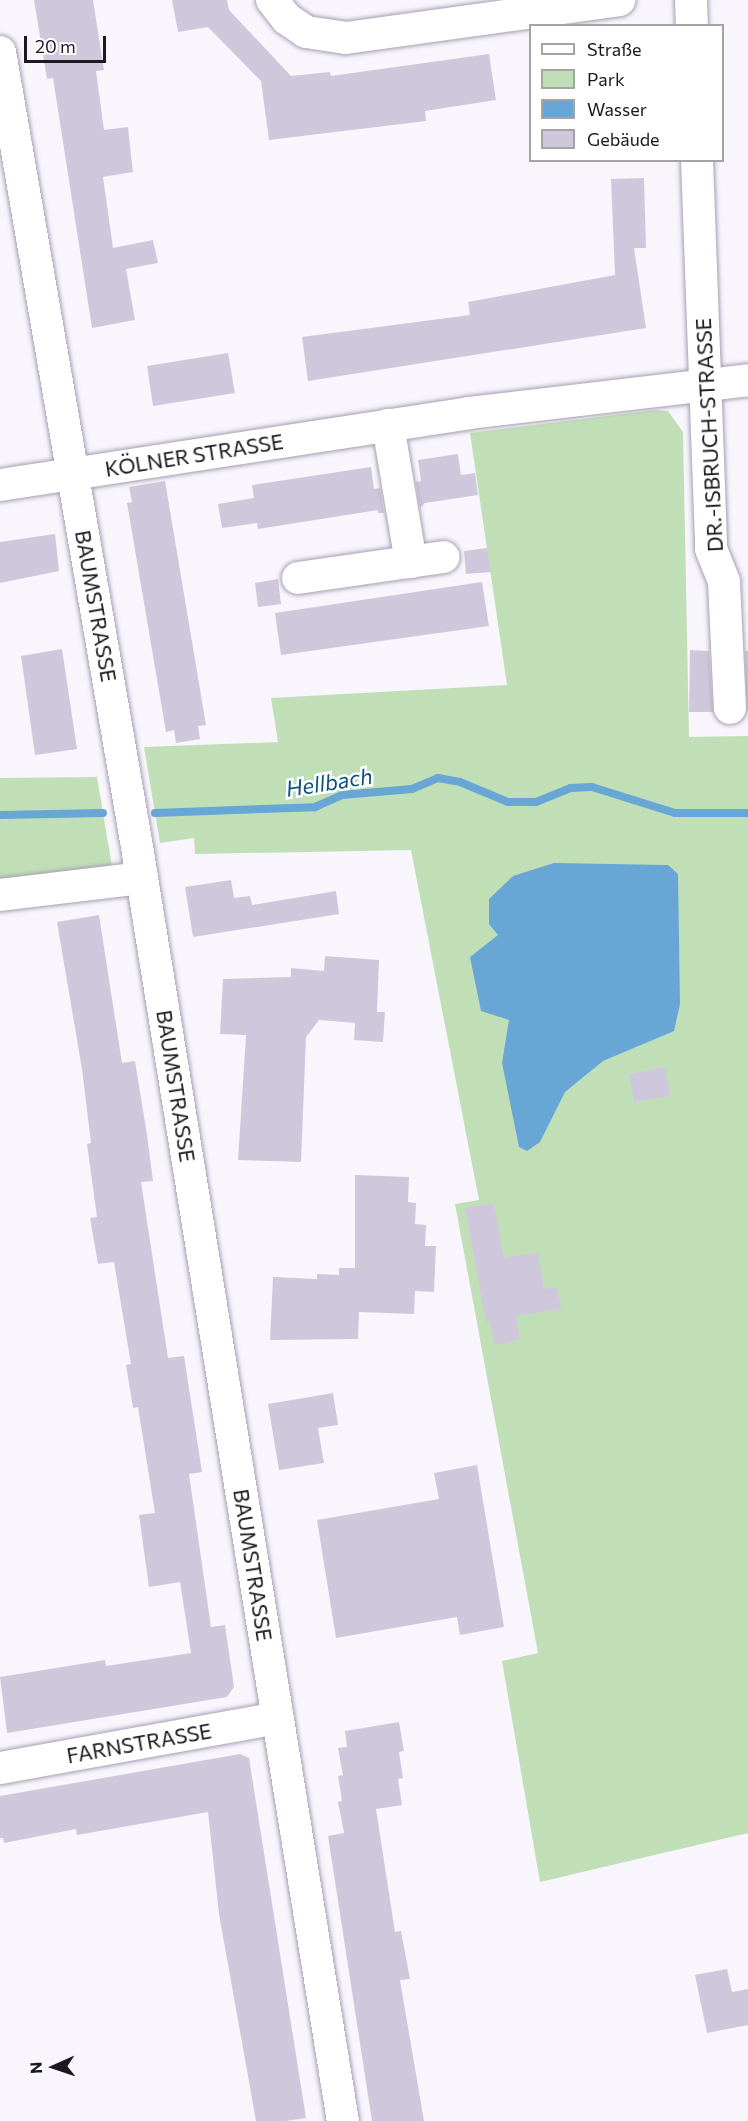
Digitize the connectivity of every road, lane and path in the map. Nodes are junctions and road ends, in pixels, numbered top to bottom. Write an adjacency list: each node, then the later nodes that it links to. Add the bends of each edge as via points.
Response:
1 (272, 0): 2 (street, via 287,19 306,32 346,38)
2 (619, 0)
3 (691, 0): 4 (street)
4 (692, 24)
5 (0, 52): 10 (street, BAUMSTRASSE)
6 (697, 162): 8 (street, DR.-ISBRUCH-STRASSE)
7 (748, 380): 8 (street, KÖLNER STRASSE)
8 (704, 383): 9 (street, KÖLNER STRASSE); 15 (street, DR.-ISBRUCH-STRASSE, via 711,549 723,582)
9 (388, 425): 10 (street, KÖLNER STRASSE); 13 (street)
10 (74, 474): 11 (street, KÖLNER STRASSE); 16 (street, BAUMSTRASSE)
11 (0, 484)
12 (443, 557): 13 (street)
13 (411, 562): 14 (street)
14 (297, 578)
15 (730, 708)
16 (142, 878): 17 (street); 18 (street, BAUMSTRASSE)
17 (0, 895)
18 (278, 1718): 19 (street, FARNSTRASSE); 20 (street, BAUMSTRASSE)
19 (0, 1767)
20 (343, 2121)

